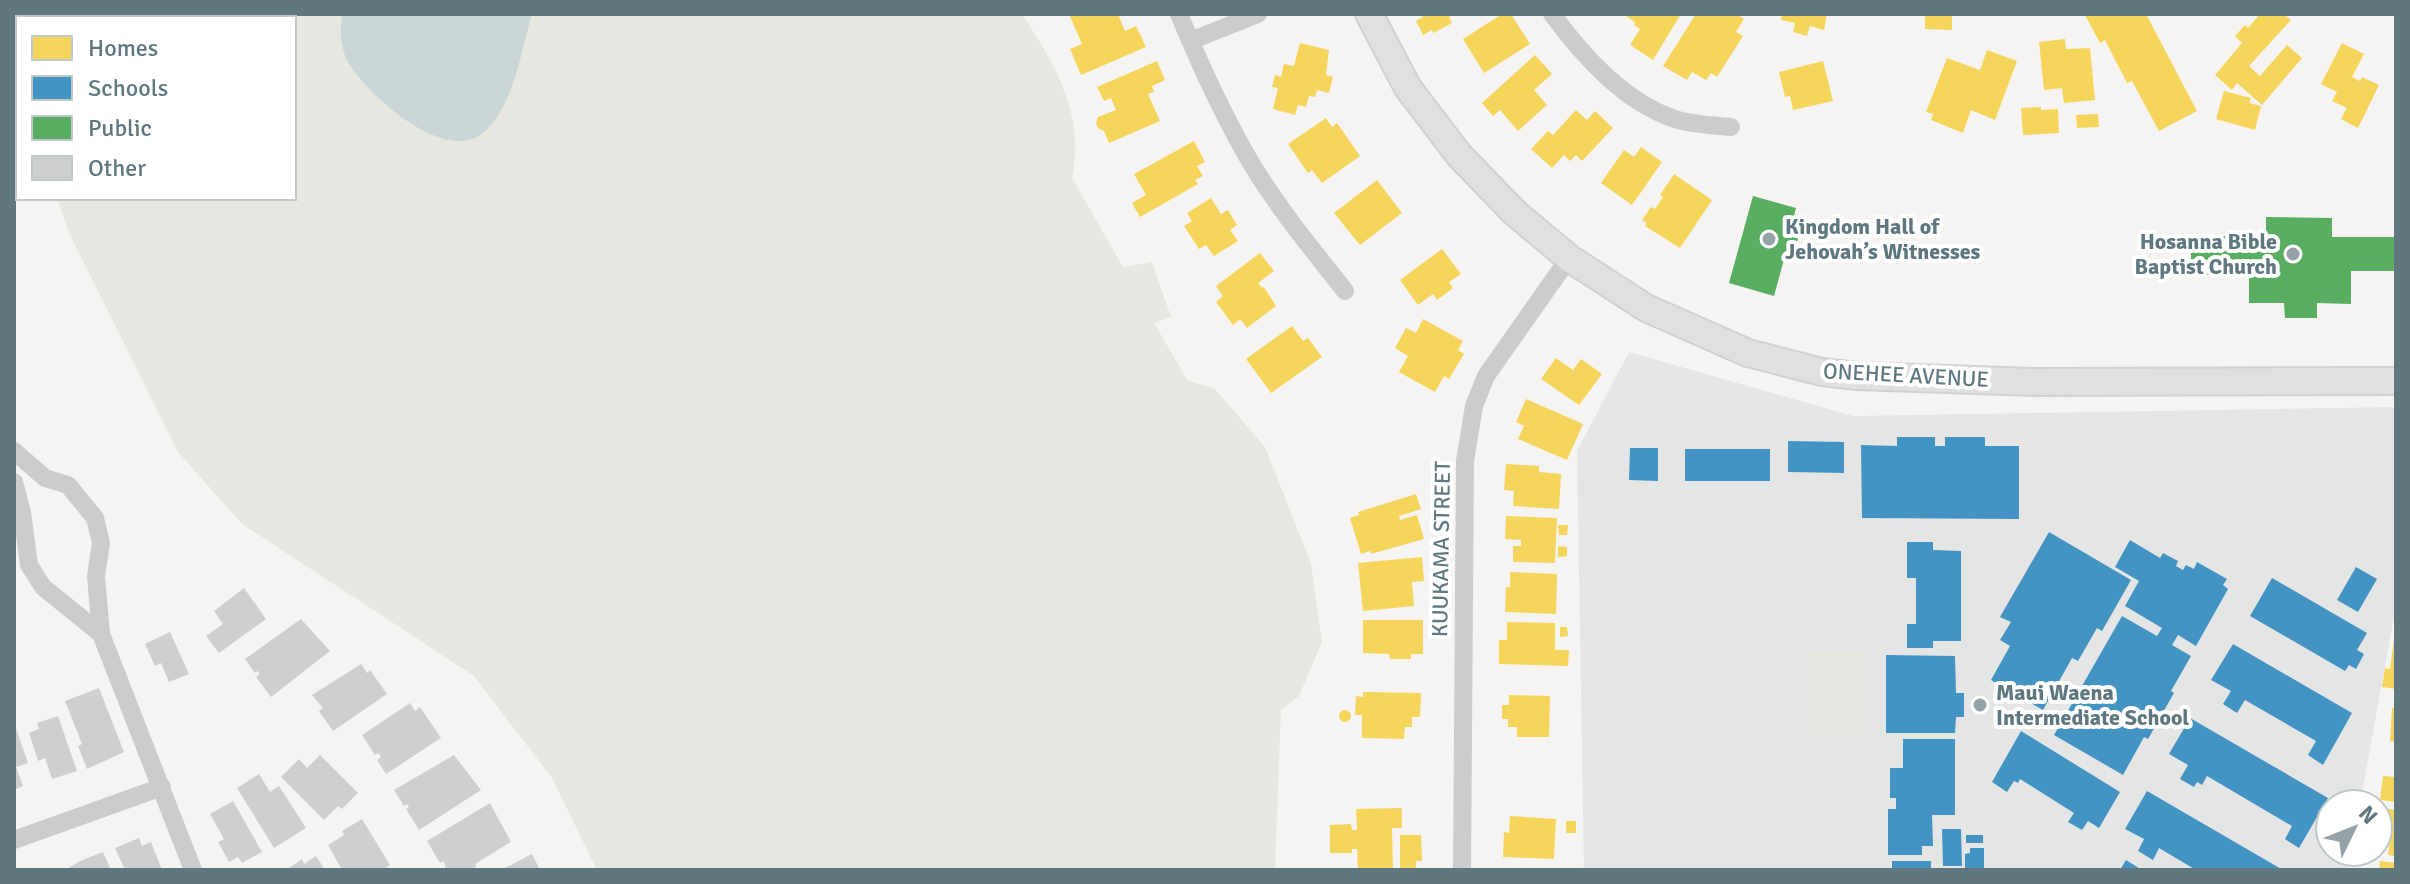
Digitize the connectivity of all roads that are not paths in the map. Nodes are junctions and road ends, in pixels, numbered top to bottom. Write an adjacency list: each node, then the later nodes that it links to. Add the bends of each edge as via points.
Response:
1 (1179, 14): 5 (street)
2 (1258, 14): 5 (street)
3 (1369, 14): 7 (street, ONEHEE AVENUE, via 1408,88 1459,155 1515,213)
4 (1552, 14): 6 (street, via 1597,68 1635,98 1675,119)
5 (1190, 41): 8 (street, via 1251,163)
6 (1731, 127)
7 (1569, 258): 9 (street, ONEHEE AVENUE, via 1646,308 1748,353 1822,372 2035,382); 16 (street, KUUKAMA STREET, via 1486,376 1474,406 1465,461)
8 (1345, 291)
9 (2396, 381)
10 (14, 451): 12 (street, via 45,478 68,485 95,518 101,543 96,576)
11 (14, 482): 12 (street, via 29,565 43,587)
12 (101, 634): 13 (street)
13 (162, 787): 14 (street); 15 (street)
14 (14, 840)
15 (193, 870)
16 (1462, 870)

